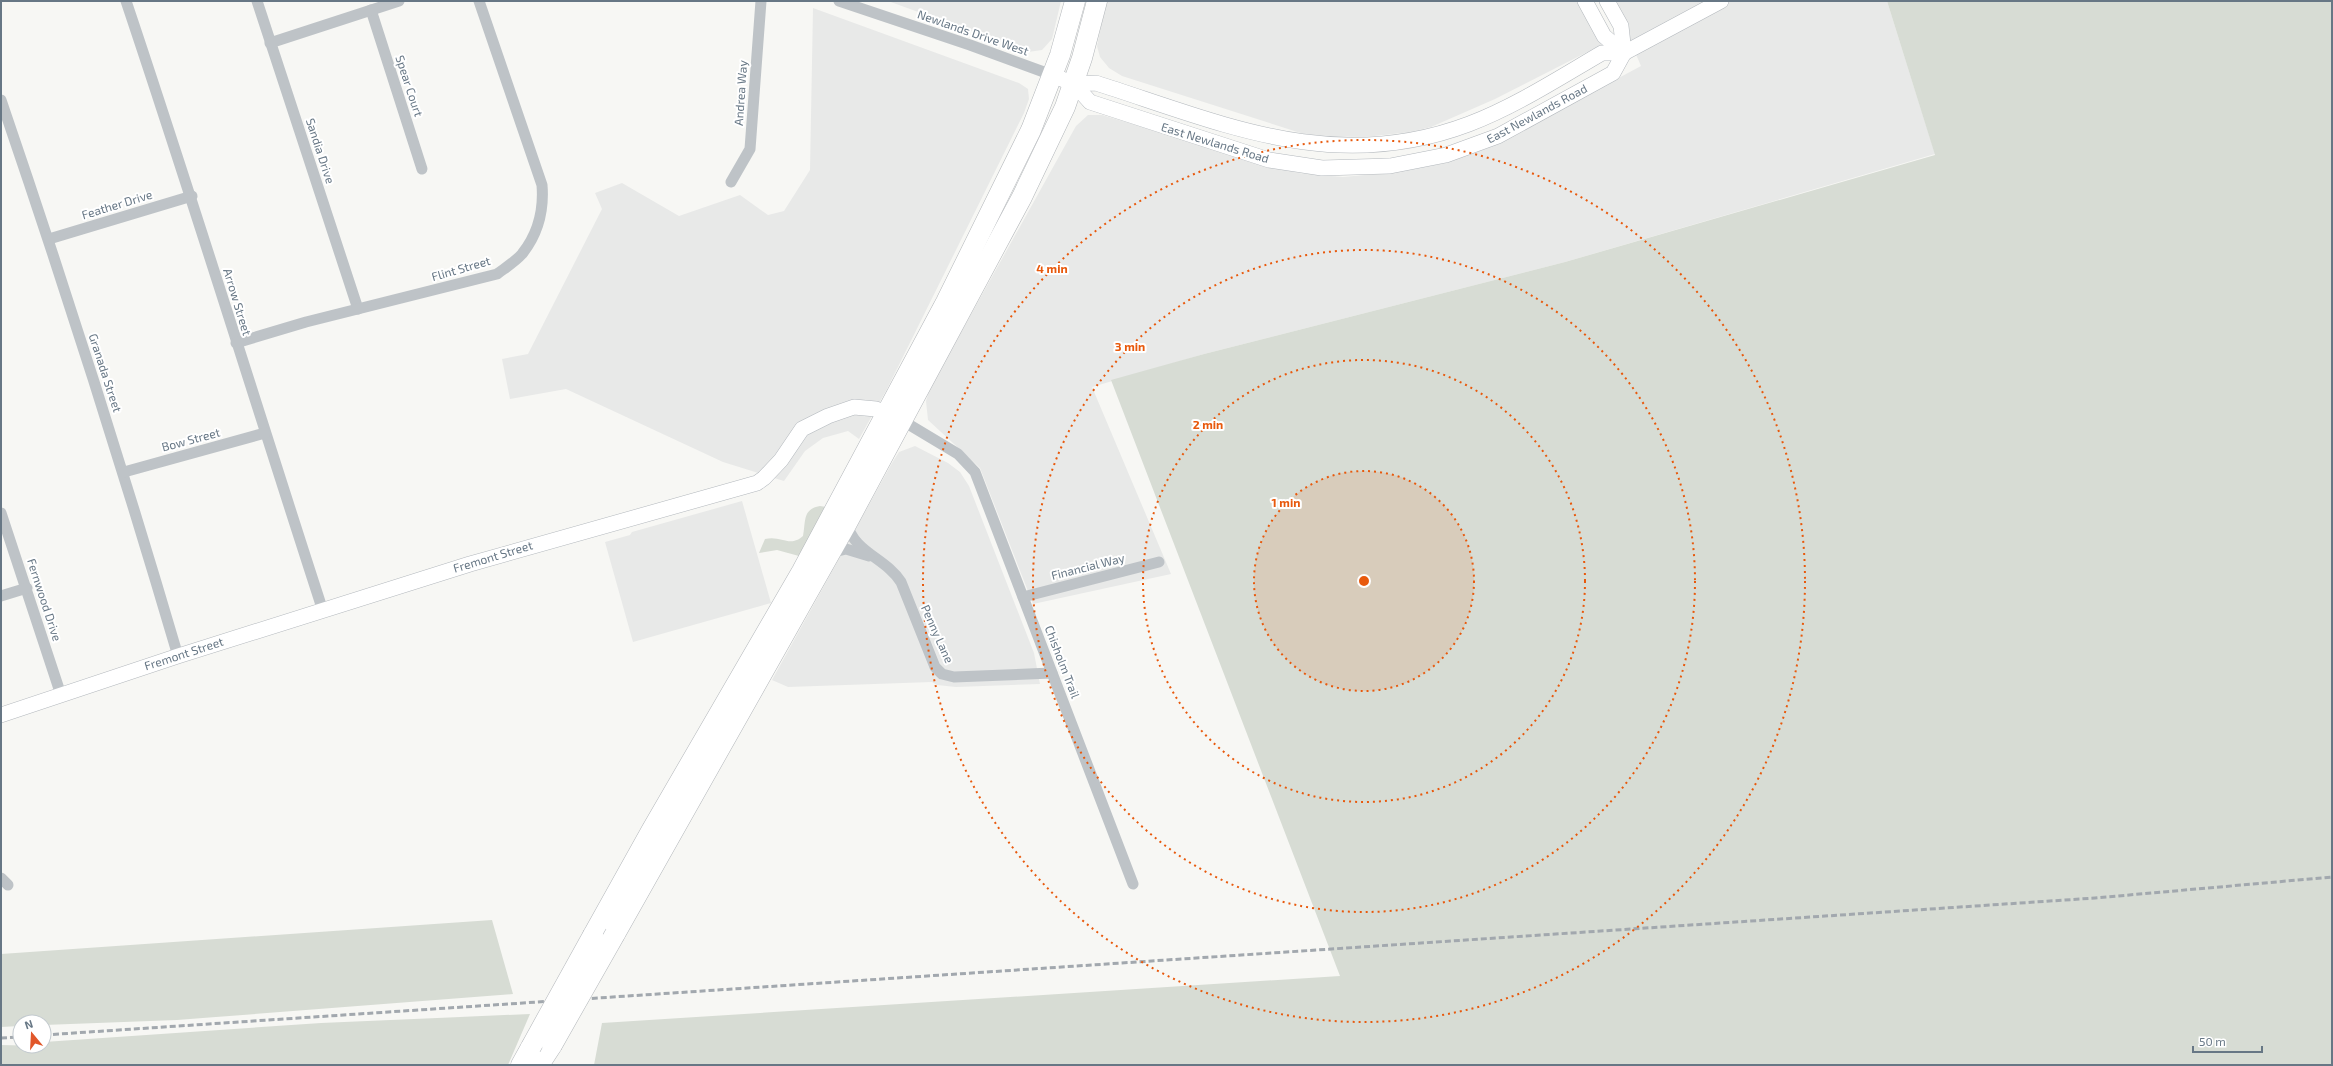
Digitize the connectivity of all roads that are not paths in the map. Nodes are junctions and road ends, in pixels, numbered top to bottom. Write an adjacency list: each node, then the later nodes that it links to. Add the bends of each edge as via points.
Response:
1 (126, 1): 22 (street, Arrow Street)
2 (257, 1): 13 (street, Sandia Drive)
3 (399, 1): 12 (street)
4 (478, 1): 24 (street, Flint Street, via 542,185 540,221 522,254 497,274)
5 (761, 1): 21 (street, Andrea Way, via 750,149)
6 (839, 1): 15 (street, Newlands Drive West, via 970,44)
7 (1074, 1): 15 (highway)
8 (1097, 1): 16 (highway)
9 (1585, 1): 14 (street, via 1604,36)
10 (1607, 1): 14 (street, via 1620,26)
11 (1721, 1): 14 (street, East Newlands Road)
12 (371, 10): 13 (street); 20 (street, Spear Court)
13 (270, 43): 24 (street, Sandia Drive)
14 (1624, 53): 18 (street, East Newlands Road, via 1602,53 1501,110); 19 (street, East Newlands Road, via 1613,73 1529,120 1481,143)
15 (1052, 76): 16 (street, East Newlands Road); 26 (highway, via 1018,158 946,302)
16 (1074, 84): 18 (street, East Newlands Road, via 1096,82 1269,137 1313,144 1377,145 1413,140); 19 (street, East Newlands Road, via 1090,102 1269,160 1294,165 1347,169); 26 (highway, via 1047,148 1022,197)
17 (1, 100): 23 (street, Granada Street)
18 (1451, 130): 19 (street, via 1449,141 1443,149)
19 (1426, 160)
20 (422, 169)
21 (731, 182)
22 (192, 196): 23 (street, Feather Drive); 25 (street, Arrow Street)
23 (49, 239): 29 (street, Granada Street)
24 (358, 309): 25 (street, Flint Street)
25 (236, 343): 27 (street, Arrow Street)
26 (896, 416): 28 (street, Fremont Street); 31 (highway); 38 (street, Fremont Street, via 854,407 844,409 802,430 781,460 757,483 558,538); 45 (highway, bridge, via 802,571 651,831)
27 (265, 433): 29 (street, Bow Street); 38 (street, Arrow Street)
28 (958, 454): 37 (street, Chisholm Trail, via 975,472)
29 (124, 472): 39 (street, Granada Street)
30 (1, 513): 35 (street, Fernwood Drive)
31 (847, 524): 32 (highway); 33 (street, Penny Lane, via 852,539)
32 (830, 554): 33 (street, Penny Lane, via 846,549); 44 (highway, bridge)
33 (872, 556): 40 (street, Penny Lane, via 894,571 901,582 935,667 942,674 954,677)
34 (1159, 562): 37 (street, Financial Way)
35 (27, 588): 36 (street); 41 (street, Fernwood Drive)
36 (1, 596)
37 (1023, 597): 40 (street, Chisholm Trail)
38 (323, 611): 39 (street, Fremont Street)
39 (178, 656): 41 (street, Fremont Street)
40 (1052, 672): 43 (street, Chisholm Trail)
41 (61, 695): 42 (street, Fremont Street)
42 (1, 715)
43 (1133, 884)
44 (552, 1045): 47 (highway); 48 (highway)
45 (530, 1056): 46 (highway)
46 (522, 1065)
47 (539, 1065)
48 (547, 1065)

